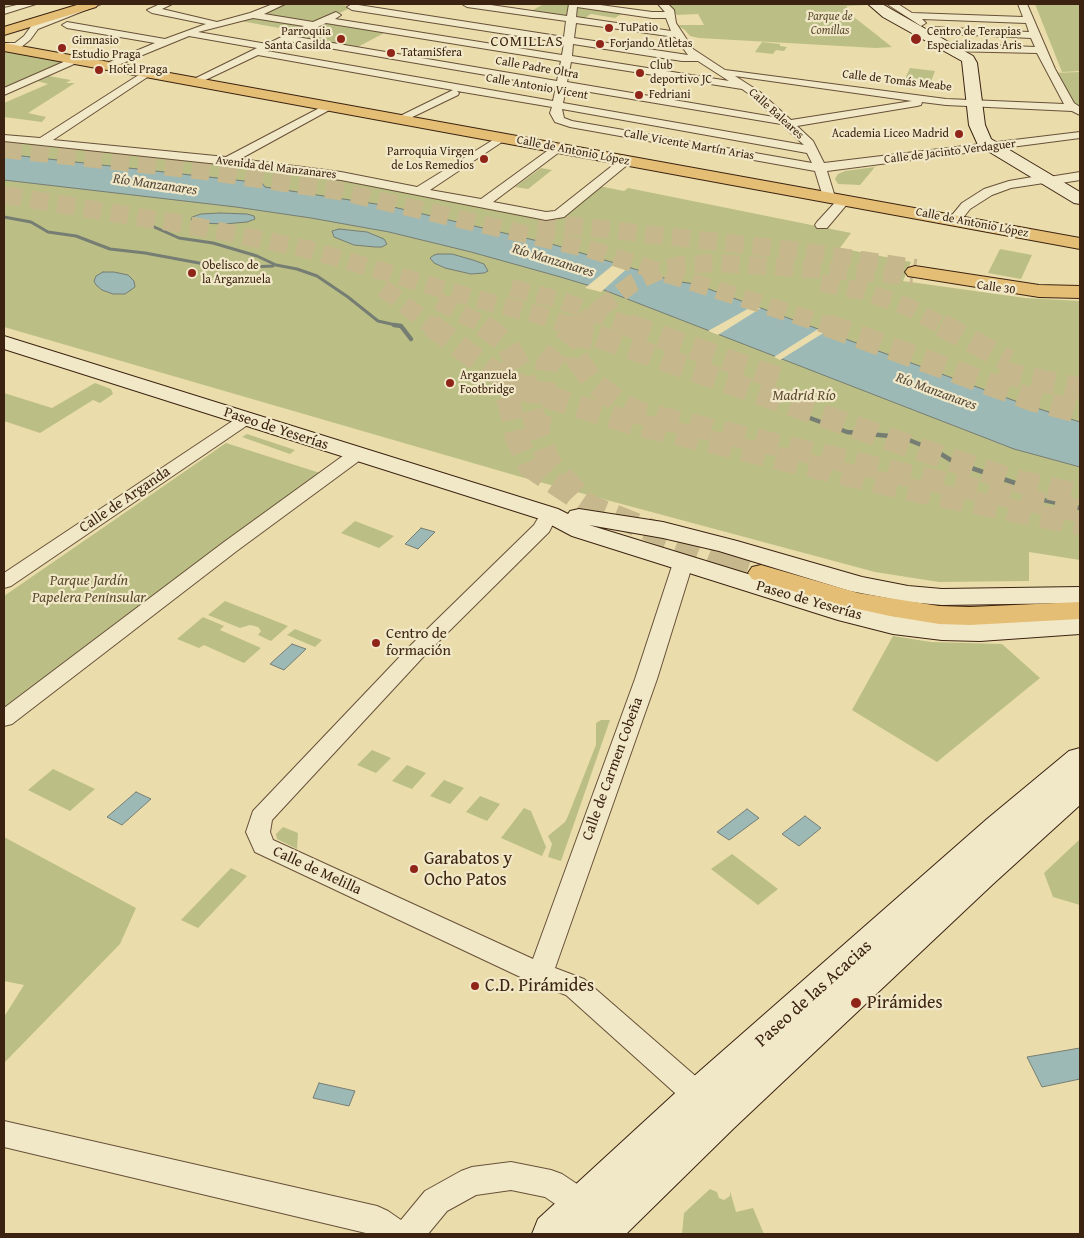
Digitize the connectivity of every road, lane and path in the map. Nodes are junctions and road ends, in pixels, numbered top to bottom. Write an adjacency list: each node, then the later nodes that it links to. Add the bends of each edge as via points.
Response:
1 (32, 4): 16 (street); 25 (main road)
2 (52, 4): 25 (main road)
3 (72, 4): 25 (main road)
4 (92, 4): 25 (main road)
5 (96, 4): 40 (street, via 44,22)
6 (167, 4): 26 (street, via 152,10)
7 (281, 4): 18 (street)
8 (467, 4): 20 (street)
9 (574, 4): 19 (street); 22 (street)
10 (663, 4): 19 (street, Calle Baleares)
11 (874, 4): 43 (main road)
12 (892, 4): 21 (street)
13 (356, 6): 23 (street); 31 (street)
14 (1010, 6): 15 (street)
15 (1024, 6): 24 (street)
16 (4, 11)
17 (106, 11): 35 (street, via 67,25)
18 (253, 15): 26 (street); 27 (street)
19 (670, 15): 33 (street, Calle Baleares)
20 (545, 16): 22 (street); 31 (street)
21 (910, 16): 24 (street); 29 (street)
22 (571, 19): 33 (street); 38 (street)
23 (324, 20): 27 (street); 30 (street)
24 (1030, 20): 34 (street)
25 (7, 24)
26 (218, 24): 32 (street)
27 (314, 25): 36 (street)
28 (158, 30): 35 (street)
29 (932, 30): 34 (street); 43 (street)
30 (388, 31): 44 (street); 49 (street)
31 (516, 32): 38 (street)
32 (187, 33): 39 (street); 42 (street)
33 (679, 35): 48 (street, Calle Baleares, via 689,51)
34 (1035, 35): 45 (street)
35 (140, 38): 39 (street)
36 (286, 38): 42 (street); 44 (street, Calle Padre Oltra)
37 (4, 40): 40 (main road, Calle de Antonio López)
38 (568, 40): 48 (street); 49 (street)
39 (164, 42): 50 (street)
40 (20, 44): 41 (street, Calle de Antonio López); 47 (main road, Calle de Antonio López)
41 (4, 46): 47 (main road, Calle de Antonio López)
42 (268, 47): 46 (street)
43 (955, 48): 45 (street); 59 (main road, via 970,63)
44 (352, 50): 54 (street, Calle Padre Oltra)
45 (1041, 50): 62 (street)
46 (256, 52): 53 (street); 60 (street, Calle Antonio Vicent)
47 (72, 58): 50 (main road, Calle de Antonio López); 56 (street)
48 (699, 58): 51 (street, Calle Baleares)
49 (566, 59): 54 (street); 55 (street)
50 (111, 65): 52 (main road, Calle de Antonio López)
51 (720, 71): 55 (street, Calle Baleares); 58 (street, Calle de Tomás Meabe)
52 (148, 72): 53 (main road, Calle de Antonio López); 68 (street)
53 (195, 81): 61 (main road, Calle de Antonio López)
54 (561, 85): 60 (street); 64 (street, Calle Padre Oltra)
55 (746, 87): 64 (street, Calle Baleares)
56 (4, 92)
57 (454, 93): 63 (street)
58 (913, 101): 59 (street, Calle de Tomás Meabe); 64 (street, Calle Padre Oltra)
59 (974, 103): 62 (street, Calle de Tomás Meabe); 69 (main road, via 980,136)
60 (557, 105): 71 (street, Calle Antonio Vicent); 74 (street, Calle Vicente Martín Arias, via 559,120 570,124)
61 (328, 106): 63 (main road, Calle de Antonio López); 72 (street)
62 (1076, 110)
63 (402, 119): 67 (main road, Calle de Antonio López)
64 (786, 122): 71 (street, Calle Baleares)
65 (1080, 135): 69 (street, Calle de Jacinto Verdaguer)
66 (4, 138): 68 (street, Avenida del Manzanares)
67 (501, 138): 70 (main road, Calle de Antonio López); 77 (street)
68 (42, 142): 72 (street, Avenida del Manzanares)
69 (991, 147): 74 (street, Calle de Jacinto Verdaguer); 76 (main road)
70 (558, 148): 73 (main road, Calle de Antonio López); 80 (street)
71 (812, 150): 74 (street, Calle Baleares)
72 (228, 161): 77 (street, Avenida del Manzanares)
73 (626, 161): 78 (main road, Calle de Antonio López); 80 (street, Avenida del Manzanares, via 559,214 546,216)
74 (820, 167): 78 (street, Calle Baleares)
75 (1080, 176): 76 (street)
76 (1047, 180): 79 (main road); 81 (street, via 1009,184 988,192 966,206)
77 (421, 190): 80 (street, Avenida del Manzanares)
78 (837, 198): 81 (main road, Calle de Antonio López); 82 (street)
79 (1080, 199)
80 (484, 203)
81 (954, 220): 83 (main road, Calle de Antonio López)
82 (822, 225)
83 (1080, 244)
84 (915, 272): 85 (main road, Calle 30, via 1037,294)
85 (1080, 292)
86 (4, 342): 87 (main road, Paseo de Yeserías)
87 (246, 419): 88 (main road, Paseo de Yeserías); 92 (street, Calle de Arganda)
88 (357, 454): 89 (main road, Paseo de Yeserías); 96 (street)
89 (549, 514): 90 (main road, Paseo de Yeserías, via 582,531); 93 (main road, Paseo de Yeserías, via 663,530 859,585 908,594 961,598); 99 (street, Calle de Melilla, via 542,528 418,650 261,817 258,832 263,846)
90 (683, 563): 95 (main road, Paseo de Yeserías, via 892,625 980,632); 99 (street, Calle de Carmen Cobeña, via 649,671)
91 (761, 572): 94 (main road, Paseo de Yeserías, via 854,600 939,615)
92 (4, 582)
93 (1080, 595)
94 (1080, 611)
95 (1080, 625)
96 (4, 719)
97 (1080, 759): 100 (main road, Paseo de las Acacias, via 999,828)
98 (1080, 787): 100 (main road, Paseo de las Acacias)
99 (540, 974): 100 (street, Calle de Melilla, via 575,987)
100 (709, 1106): 102 (main road, Paseo de las Acacias)
101 (4, 1134): 103 (street, via 377,1221)
102 (597, 1226): 104 (street, via 551,1184 512,1176 472,1181 436,1201); 105 (main road, Paseo de las Acacias)
103 (395, 1234)
104 (408, 1234)
105 (553, 1234)

